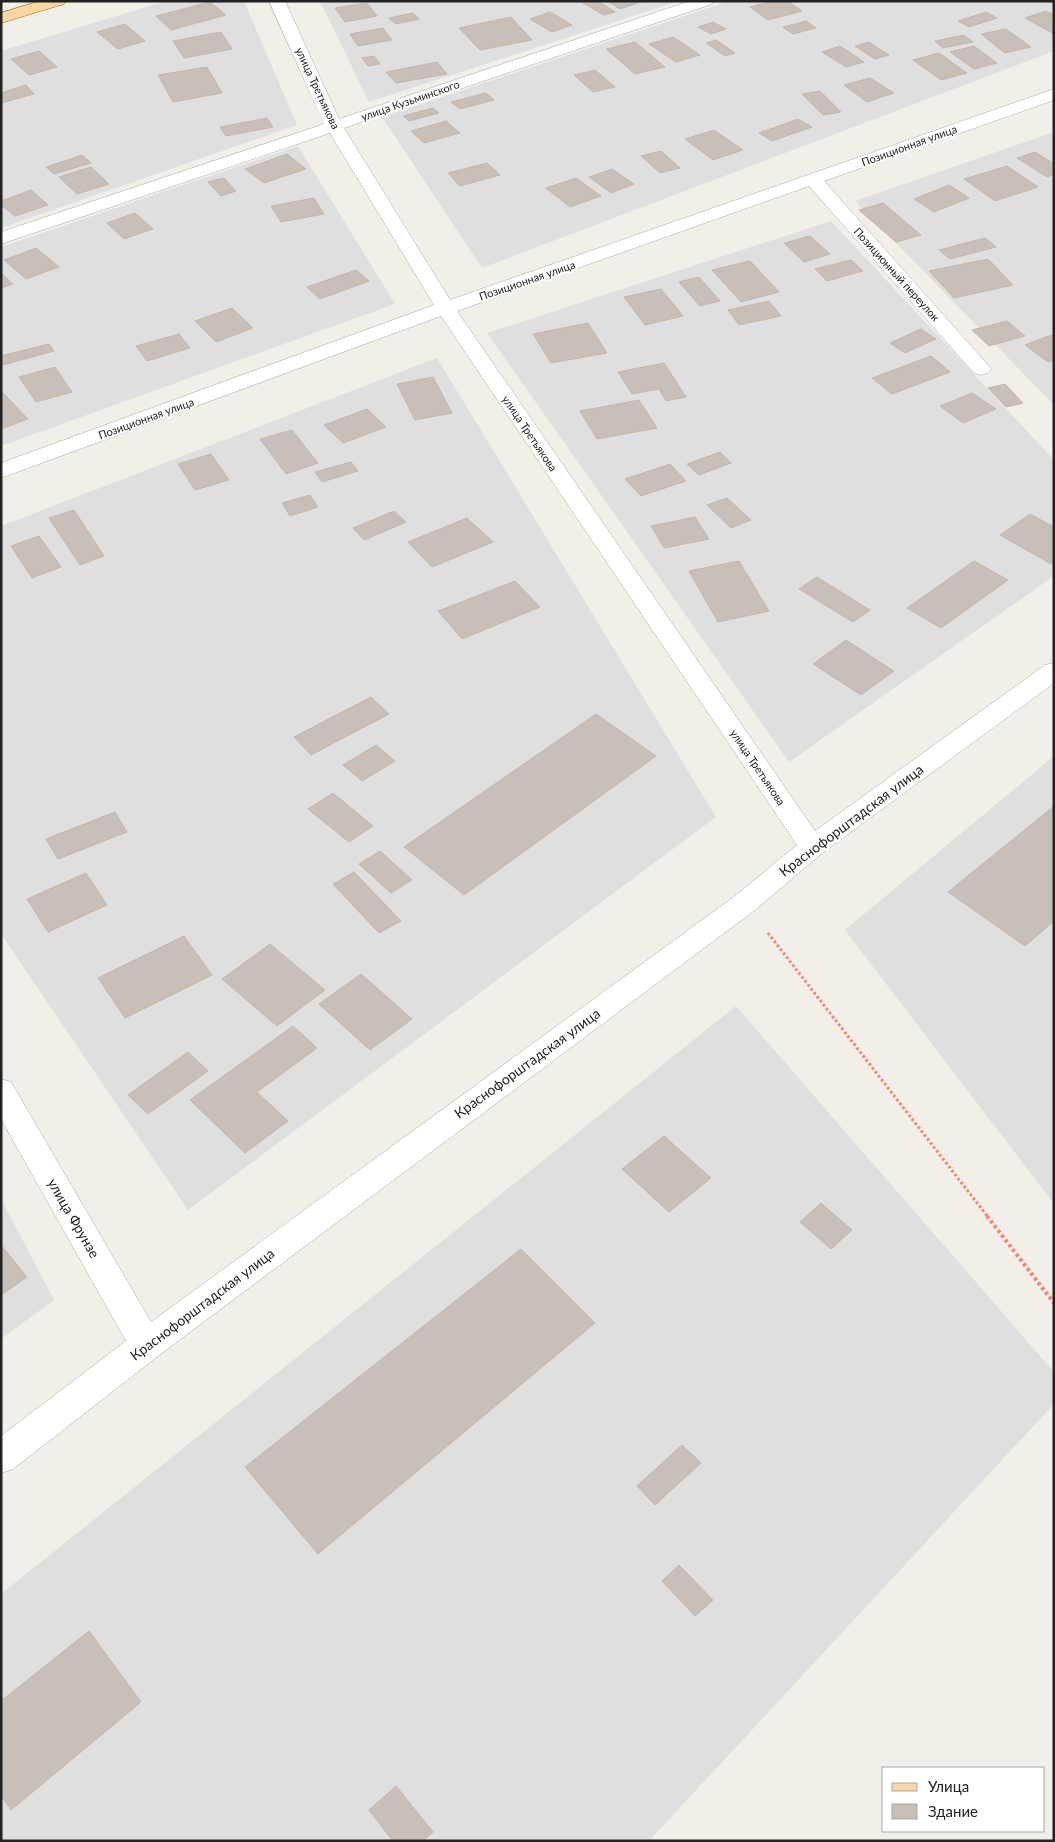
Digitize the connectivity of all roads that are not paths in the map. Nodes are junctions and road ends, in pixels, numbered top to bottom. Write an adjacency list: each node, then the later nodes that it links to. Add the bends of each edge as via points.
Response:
1 (58, 1): 4 (main road)
2 (277, 1): 6 (street, улица Третьякова)
3 (706, 1): 6 (street, улица Кузьминского)
4 (1, 18)
5 (1054, 94): 7 (street, Позиционная улица)
6 (334, 126): 8 (street, улица Кузьминского); 9 (street, улица Третьякова)
7 (813, 180): 9 (street, Позиционная улица); 10 (street, Позиционный переулок)
8 (1, 238)
9 (445, 308): 11 (street, Позиционная улица); 13 (street, улица Третьякова)
10 (981, 369)
11 (1, 471)
12 (1054, 671): 13 (street, Краснофорштадская улица)
13 (812, 847): 15 (street, Краснофорштадская улица, via 745,903)
14 (1, 1090): 15 (street, улица Фрунзе)
15 (146, 1345): 16 (street, Краснофорштадская улица)
16 (1, 1457)

